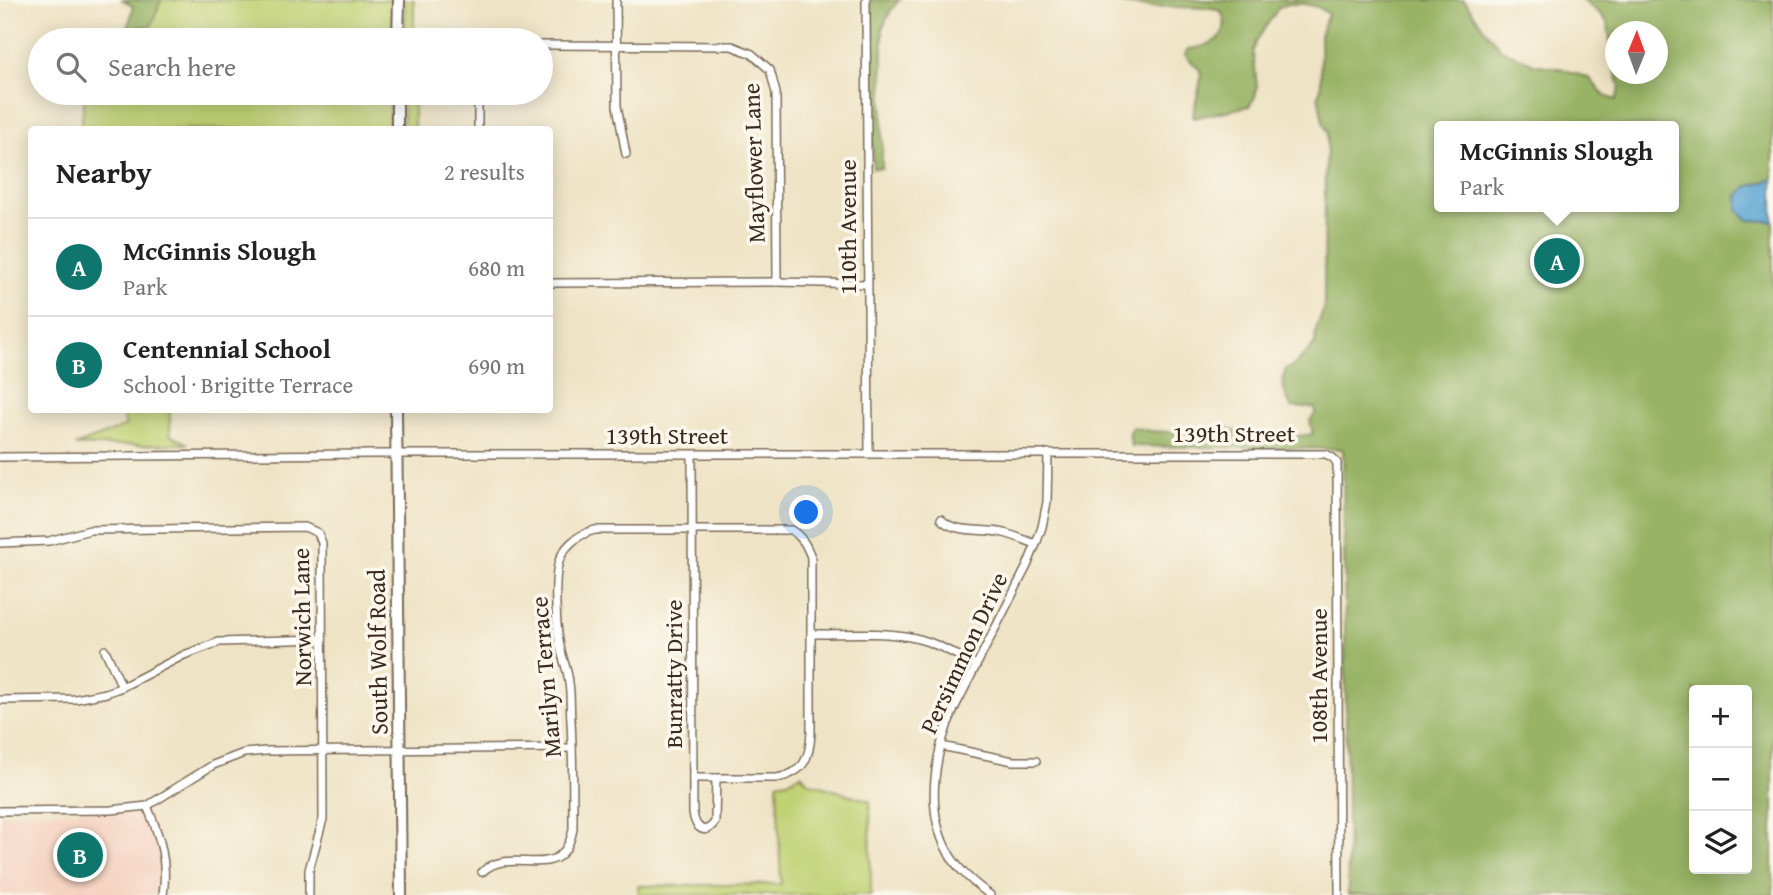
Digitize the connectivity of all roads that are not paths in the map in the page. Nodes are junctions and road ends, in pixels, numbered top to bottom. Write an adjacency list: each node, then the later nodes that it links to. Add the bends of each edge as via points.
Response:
1 (399, 0): 4 (main road)
2 (616, 0): 6 (street)
3 (866, 0): 14 (street, 110th Avenue)
4 (398, 28)
5 (553, 45): 6 (street, Mayflower Lane)
6 (616, 46): 11 (street, via 617,106); 12 (street, Mayflower Lane, via 732,46 752,54 770,71 776,93)
7 (397, 105): 9 (main road)
8 (478, 105): 10 (street)
9 (397, 126)
10 (478, 126)
11 (626, 154)
12 (777, 282): 13 (street); 14 (street)
13 (553, 284)
14 (867, 284): 16 (street, 110th Avenue)
15 (396, 413): 18 (main road, South Wolf Road)
16 (869, 453): 17 (street, 139th Street); 19 (street, 139th Street)
17 (1048, 453): 21 (street, 139th Street, via 1326,454); 25 (street, Persimmon Drive, via 1047,502)
18 (396, 455): 19 (street, 139th Street); 20 (street, 139th Street); 34 (main road, South Wolf Road)
19 (692, 455): 23 (street, Bunratty Drive)
20 (0, 457)
21 (1334, 458): 47 (street, 108th Avenue)
22 (941, 519): 25 (street, via 950,527 984,529)
23 (692, 530): 26 (street, Marilyn Terrace, via 790,530 801,536 811,557); 33 (street, Marilyn Terrace, via 596,530 575,539 560,558 557,626 569,681); 37 (street, Bunratty Drive)
24 (0, 543): 27 (street, Norwich Lane, via 57,540 83,530 305,527 318,533 322,544)
25 (1036, 544): 29 (street, Persimmon Drive)
26 (811, 634): 29 (street, via 890,634 918,639); 38 (street, Marilyn Terrace, via 811,748 801,768 777,778)
27 (322, 639): 30 (street, via 219,642); 35 (street, Norwich Lane)
28 (105, 650): 30 (street)
29 (976, 665): 32 (street, Persimmon Drive)
30 (122, 687): 31 (street, via 90,697)
31 (0, 700)
32 (941, 746): 36 (street, via 1013,761); 42 (street, Persimmon Drive, via 935,794 941,837)
33 (572, 748): 34 (street); 41 (street, Marilyn Terrace, via 573,829 565,852 549,861 500,862)
34 (400, 750): 35 (street); 45 (main road, South Wolf Road)
35 (324, 751): 39 (street, via 243,753 212,765); 44 (street, Norwich Lane, via 323,819 309,870)
36 (1036, 761)
37 (694, 778): 38 (street, Marilyn Terrace); 38 (street, Bunratty Drive, via 694,822 704,830 715,822)
38 (716, 778)
39 (147, 806): 40 (street); 43 (street, via 162,848)
40 (0, 811)
41 (482, 872)
42 (980, 892): 46 (street, Persimmon Drive)
43 (163, 895)
44 (309, 895)
45 (401, 895)
46 (990, 895)
47 (1339, 895)

